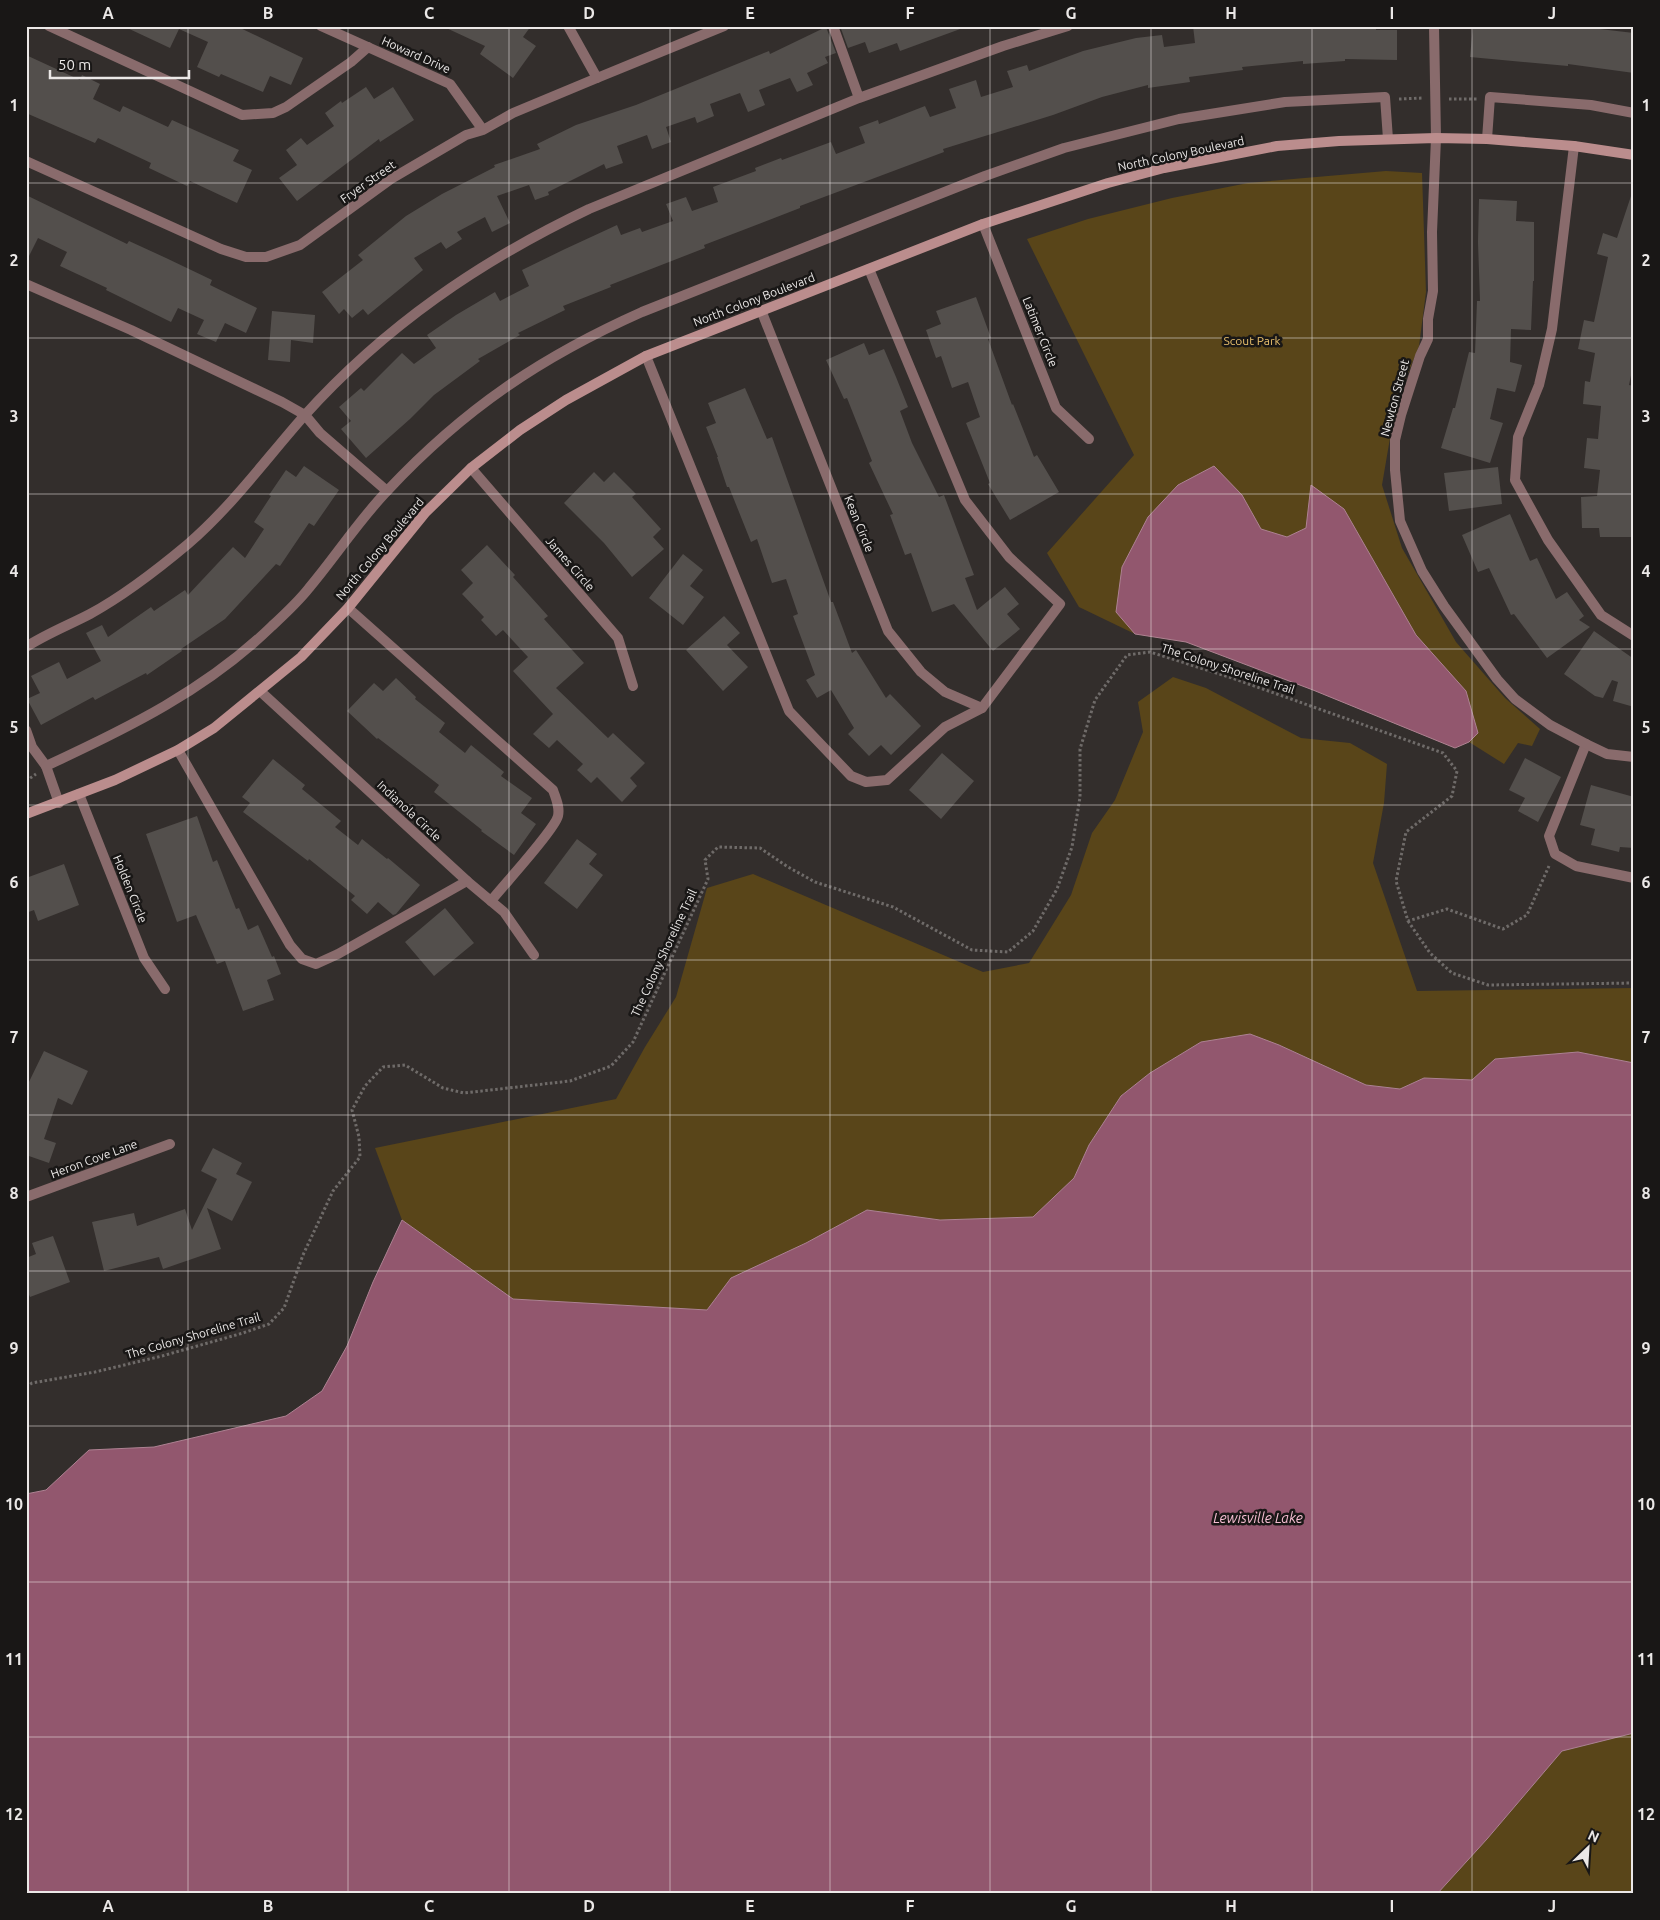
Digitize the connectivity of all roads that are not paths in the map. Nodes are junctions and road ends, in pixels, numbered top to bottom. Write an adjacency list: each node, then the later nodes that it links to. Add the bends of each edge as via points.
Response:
1 (49, 26): 9 (street, via 242,114 273,113 286,107)
2 (321, 26): 9 (street, Howard Drive)
3 (568, 26): 10 (street)
4 (724, 26): 8 (street, Fryer Street)
5 (833, 26): 11 (street)
6 (1068, 26): 11 (street)
7 (1434, 26): 14 (street, Newton Street)
8 (700, 31): 10 (street, Fryer Street)
9 (368, 47): 13 (street, Howard Drive, via 450,84)
10 (597, 78): 13 (street, Fryer Street, via 513,113)
11 (859, 98): 25 (street, via 589,209 548,229 465,277 407,319 368,352)
12 (1634, 113): 16 (street, via 1591,105 1490,98)
13 (483, 130): 19 (street, Fryer Street, via 466,136 391,179 300,245 266,257 246,257 221,249)
14 (1436, 138): 15 (main road, North Colony Boulevard); 16 (main road, North Colony Boulevard); 36 (street, Newton Street, via 1433,290 1428,339 1406,398 1395,440 1400,520 1422,571 1439,599 1497,679 1514,699)
15 (1388, 139): 20 (main road, North Colony Boulevard, via 1277,146 1164,168); 28 (street, via 1386,97 1285,102 1180,119 1064,148 610,326 546,360 494,394 448,431)
16 (1487, 139): 17 (main road, North Colony Boulevard)
17 (1574, 146): 18 (main road, North Colony Boulevard); 30 (street, via 1552,329 1539,385 1518,437 1514,480 1548,540 1601,615)
18 (1634, 155)
19 (26, 160)
20 (983, 224): 21 (main road, North Colony Boulevard); 26 (street, Latimer Circle, via 1056,408)
21 (869, 269): 23 (main road, North Colony Boulevard); 34 (street, via 964,500 1008,557 1060,604)
22 (26, 284): 25 (street, via 131,330)
23 (761, 310): 24 (main road, North Colony Boulevard); 34 (street, Kean Circle, via 888,631 921,672 945,692)
24 (646, 356): 27 (main road, North Colony Boulevard, via 566,400); 34 (street, via 789,711 851,776 866,782 887,780 945,727)
25 (305, 415): 28 (street, via 320,433); 31 (street, via 242,490 188,544 139,583)
26 (1089, 439)
27 (471, 468): 29 (main road, North Colony Boulevard, via 425,513); 32 (street, James Circle, via 618,638)
28 (387, 491): 39 (street, via 308,590 227,664 162,709)
29 (348, 608): 33 (main road, North Colony Boulevard, via 302,657); 45 (street, via 553,790 559,807 558,818)
30 (1634, 636)
31 (26, 647)
32 (633, 686)
33 (260, 691): 37 (main road, North Colony Boulevard, via 214,728); 44 (street, Indianola Circle)
34 (982, 708)
35 (26, 730): 39 (street, via 32,747)
36 (1586, 744): 38 (street, Newton Street, via 1607,754); 43 (street, via 1549,836 1554,854 1576,866)
37 (178, 750): 40 (main road, North Colony Boulevard); 44 (street, via 290,945 302,959 316,964 338,954)
38 (1634, 757)
39 (46, 766): 41 (street)
40 (79, 794): 41 (main road, North Colony Boulevard); 47 (street, Holden Circle, via 144,958)
41 (59, 803): 42 (main road, North Colony Boulevard)
42 (26, 814)
43 (1634, 878)
44 (466, 881): 45 (street, Indianola Circle)
45 (491, 900): 46 (street, Indianola Circle, via 504,912)
46 (534, 955)
47 (165, 988)
48 (170, 1144): 49 (street, Heron Cove Lane)
49 (26, 1197)

